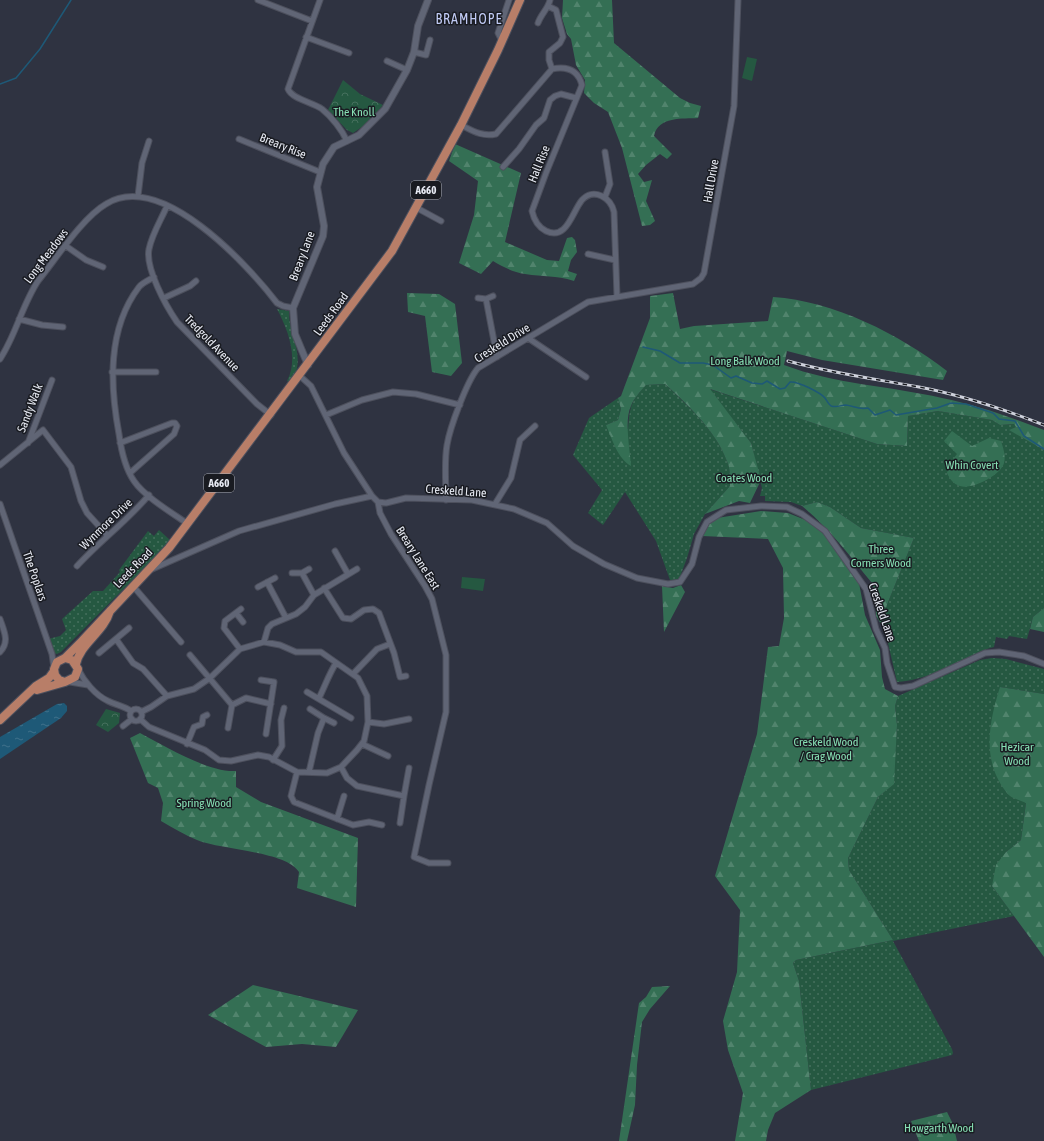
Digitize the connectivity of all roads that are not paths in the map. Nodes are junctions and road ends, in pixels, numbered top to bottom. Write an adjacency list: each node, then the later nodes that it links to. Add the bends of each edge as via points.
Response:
1 (258, 0): 8 (street)
2 (320, 0): 8 (street)
3 (428, 0): 14 (street, Breary Lane, via 418,26)
4 (509, 0): 12 (street, via 498,33)
5 (520, 0): 12 (highway, Leeds Road / A660)
6 (738, 0): 38 (street, Hall Drive, via 734,106 704,273 693,284)
7 (549, 3): 9 (street); 16 (street, via 556,10 563,37 549,52)
8 (312, 21): 10 (street)
9 (538, 23)
10 (306, 37): 13 (street); 22 (street, via 288,89 294,97 308,101 323,110)
11 (430, 40): 14 (street, via 426,55)
12 (502, 41): 19 (highway, Leeds Road / A660)
13 (349, 52)
14 (414, 52): 17 (street, Breary Lane)
15 (386, 61): 17 (street)
16 (552, 69): 18 (street, Hall Rise, via 562,67 576,72 582,85); 19 (street, via 496,134 482,135)
17 (407, 70): 22 (street, Breary Lane, via 385,110 359,135)
18 (576, 98): 24 (street, via 561,94 550,100 544,118); 27 (street, Hall Rise, via 533,205 533,216 539,226 547,232 562,232 582,200 593,194)
19 (461, 125): 29 (highway, Leeds Road / A660)
20 (239, 139): 25 (street, Breary Rise)
21 (149, 141): 26 (street, via 142,163)
22 (347, 141): 25 (street, Breary Lane, via 334,148 327,156)
23 (605, 152): 27 (street, via 610,184)
24 (503, 168)
25 (320, 172): 42 (street, Breary Lane, via 317,187 324,226)
26 (138, 196): 28 (street); 31 (street, Long Meadows, via 115,199 100,208)
27 (605, 197): 33 (street, via 610,201 614,212)
28 (167, 206): 35 (street, Tredgold Avenue, via 149,249 148,258); 42 (street, via 208,231 239,258 277,303)
29 (417, 208): 30 (street); 48 (highway, Leeds Road / A660, via 392,251)
30 (441, 221)
31 (66, 246): 34 (street, via 86,260); 43 (street, Long Meadows, via 32,291)
32 (588, 254): 33 (street)
33 (615, 260): 38 (street)
34 (103, 267)
35 (154, 277): 39 (street, Tredgold Avenue); 49 (street, via 140,286 129,304 118,333)
36 (196, 281): 39 (street)
37 (493, 296): 41 (street)
38 (618, 296): 45 (street, Creskeld Drive, via 588,302)
39 (164, 298): 55 (street, Tredgold Avenue, via 177,322 257,404)
40 (478, 298): 41 (street)
41 (486, 299): 46 (street)
42 (294, 308): 48 (street, Breary Lane, via 295,334)
43 (19, 319): 44 (street); 47 (street, Long Meadows)
44 (63, 327)
45 (528, 338): 46 (street, Creskeld Drive); 52 (street)
46 (497, 357): 54 (street, Creskeld Drive, via 474,373)
47 (0, 359)
48 (308, 366): 51 (highway, Leeds Road / A660)
49 (112, 372): 50 (street); 59 (street, via 114,408)
50 (156, 372)
51 (300, 376): 55 (highway, Leeds Road / A660); 56 (street, Breary Lane East, via 312,386)
52 (586, 377)
53 (52, 380): 58 (street, Sandy Walk)
54 (460, 405): 56 (street, via 416,394 393,392 362,400); 64 (street, Creskeld Drive, via 446,446)
55 (271, 414): 68 (highway, Leeds Road / A660)
56 (326, 415): 63 (street, Breary Lane East, via 344,454)
57 (535, 426): 67 (street, via 520,440 512,478)
58 (28, 443): 60 (street); 69 (street, via 43,430 75,475 81,501 87,513)
59 (120, 443): 61 (street); 61 (street, via 176,423 174,434)
60 (0, 465)
61 (130, 473): 62 (street, via 134,481)
62 (149, 495): 68 (street); 69 (street, Wynmore Drive, via 127,520)
63 (372, 496): 65 (street, Breary Lane East); 74 (street, via 239,531)
64 (446, 500): 65 (street, Creskeld Lane, via 406,498 386,503); 67 (street, Creskeld Lane, via 472,500)
65 (378, 502): 148 (street, Breary Lane East, via 378,508 388,528 432,599 443,637 447,676 446,712 414,857 429,863)
66 (0, 504): 98 (street, The Poplars)
67 (495, 504): 102 (street, Creskeld Lane, via 548,523 582,552 622,573 659,583 676,584 688,573 707,522 726,510 761,506 787,507 802,514 825,531 866,589 895,687 913,686 985,653 999,652 1024,656)
68 (188, 524): 74 (highway, Leeds Road / A660)
69 (107, 535): 71 (street, Wynmore Drive)
70 (335, 551): 77 (street)
71 (77, 566)
72 (309, 568): 75 (street)
73 (357, 569): 77 (street)
74 (148, 571): 80 (highway, Leeds Road / A660)
75 (302, 573): 76 (street); 83 (street)
76 (292, 574)
77 (348, 574): 82 (street)
78 (275, 578): 79 (street)
79 (268, 582): 81 (street); 87 (street)
80 (133, 586): 84 (highway, Leeds Road / A660); 92 (street)
81 (258, 587)
82 (324, 588): 83 (street); 94 (street, via 343,618 352,619 364,610 373,609 379,613)
83 (314, 595): 87 (street, via 296,614)
84 (111, 608): 100 (highway, Leeds Road / A660); 103 (highway, Leeds Road / A660, via 104,625 80,652)
85 (241, 609): 86 (street)
86 (236, 613): 89 (street); 95 (street, via 225,621 224,628)
87 (286, 618): 93 (street, via 268,628)
88 (0, 619): 96 (street, via 6,640 6,645)
89 (243, 622)
90 (129, 628): 91 (street)
91 (116, 639): 97 (street); 113 (street, via 133,663 144,669)
92 (181, 642)
93 (264, 642): 95 (street); 101 (street, via 296,652 321,652)
94 (390, 644): 105 (street, via 377,649); 106 (street, via 397,677)
95 (240, 649): 107 (street)
96 (0, 652)
97 (99, 653)
98 (52, 654): 100 (street); 104 (street, The Poplars)
99 (190, 655): 107 (street)
100 (64, 658): 103 (highway, via 72,660); 104 (highway, via 57,662)
101 (336, 663): 105 (street); 114 (street)
102 (1044, 664)
103 (77, 666): 109 (highway, via 75,677); 110 (street)
104 (54, 670): 109 (highway, via 59,680); 111 (highway, via 49,678)
105 (353, 674): 130 (street, via 358,678 367,696)
106 (406, 676)
107 (210, 678): 113 (street, via 194,689); 116 (street)
108 (261, 680): 115 (street, via 274,682)
109 (67, 682): 110 (street); 111 (highway)
110 (88, 685): 120 (street, via 105,699)
111 (30, 691): 118 (highway)
112 (307, 692): 114 (street)
113 (167, 696): 121 (street)
114 (319, 698): 125 (street)
115 (271, 704): 116 (street, via 246,698); 134 (street)
116 (232, 705): 133 (street)
117 (284, 708): 138 (street, via 281,720 282,746)
118 (10, 709): 122 (highway); 129 (highway)
119 (310, 709): 124 (street)
120 (131, 711): 121 (street, via 136,709); 126 (street)
121 (141, 712): 127 (street)
122 (0, 714)
123 (207, 715): 135 (street, via 203,717 202,724 194,727)
124 (324, 718): 131 (street); 142 (street, via 318,733)
125 (351, 718)
126 (132, 719): 127 (street); 132 (street)
127 (140, 719): 135 (street, via 149,727)
128 (410, 719): 130 (street, via 384,724)
129 (0, 720)
130 (368, 722): 136 (street)
131 (334, 723)
132 (123, 726)
133 (228, 728)
134 (266, 734)
135 (187, 744): 138 (street, via 226,761 258,755)
136 (362, 744): 137 (street); 139 (street)
137 (388, 756)
138 (273, 760): 141 (street)
139 (341, 767): 142 (street, via 328,773); 144 (street, via 347,778 358,786)
140 (409, 768): 144 (street)
141 (297, 772): 142 (street); 145 (street, via 291,796 294,802)
142 (310, 772)
143 (344, 796): 145 (street)
144 (404, 796): 146 (street)
145 (337, 819): 147 (street, via 353,825 369,822)
146 (400, 823)
147 (382, 826)
148 (448, 863)

